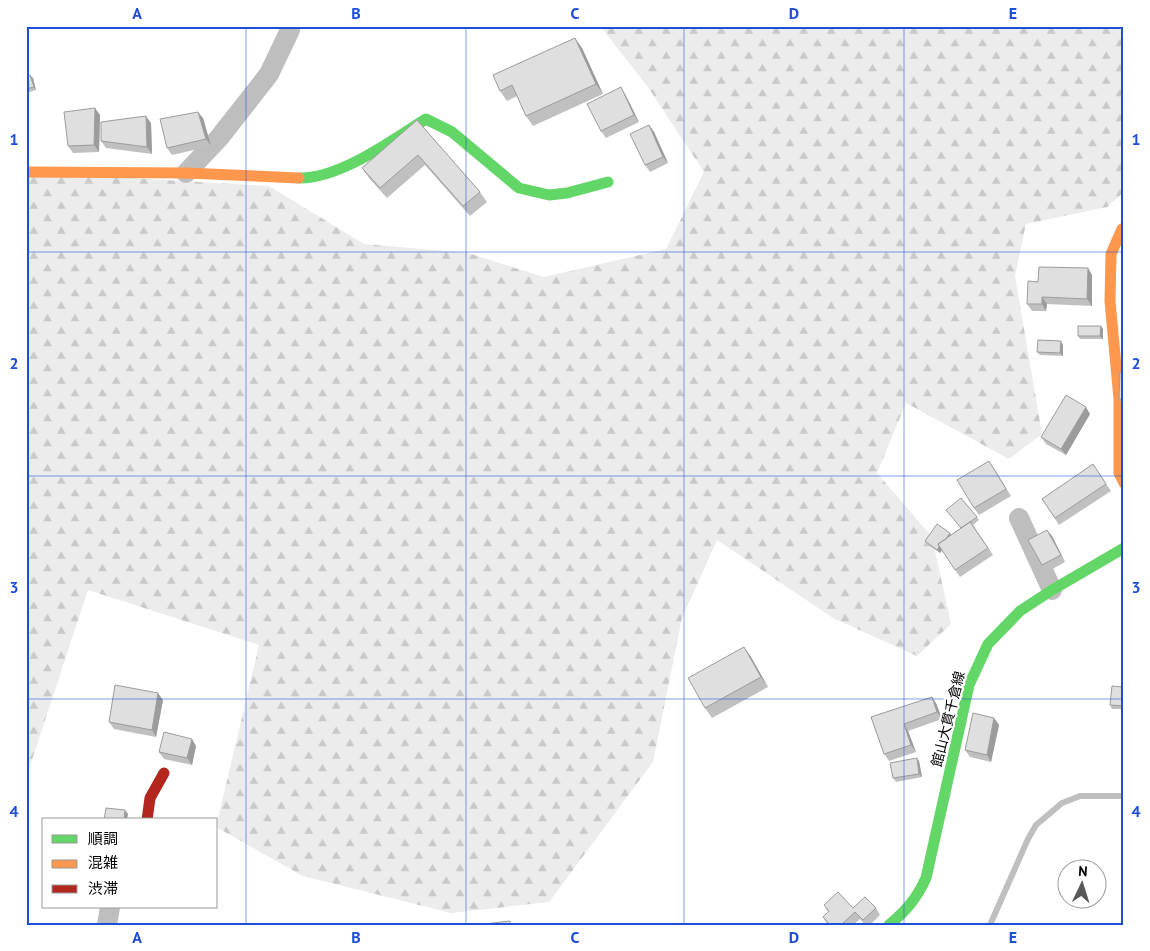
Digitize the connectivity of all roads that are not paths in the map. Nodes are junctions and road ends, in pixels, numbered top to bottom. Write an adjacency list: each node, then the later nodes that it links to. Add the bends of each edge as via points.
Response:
1 (290, 26): 3 (street, via 268,74 219,138)
2 (26, 172): 3 (street)
3 (186, 172): 4 (street, via 320,176 352,164 426,119 452,132 519,188 549,195)
4 (608, 182)
5 (1122, 228): 6 (street, via 1111,254 1110,301)
6 (1122, 429): 7 (street, via 1119,473)
7 (1124, 483)
8 (1019, 518): 10 (street)
9 (1124, 548): 10 (street, 館山大貫千倉線)
10 (1052, 590): 15 (street, 館山大貫千倉線, via 1020,611 1003,627 977,664 969,685 930,868 916,899)
11 (164, 773): 12 (street, via 150,798)
12 (147, 818)
13 (110, 908): 14 (street)
14 (107, 925)
15 (889, 925)

